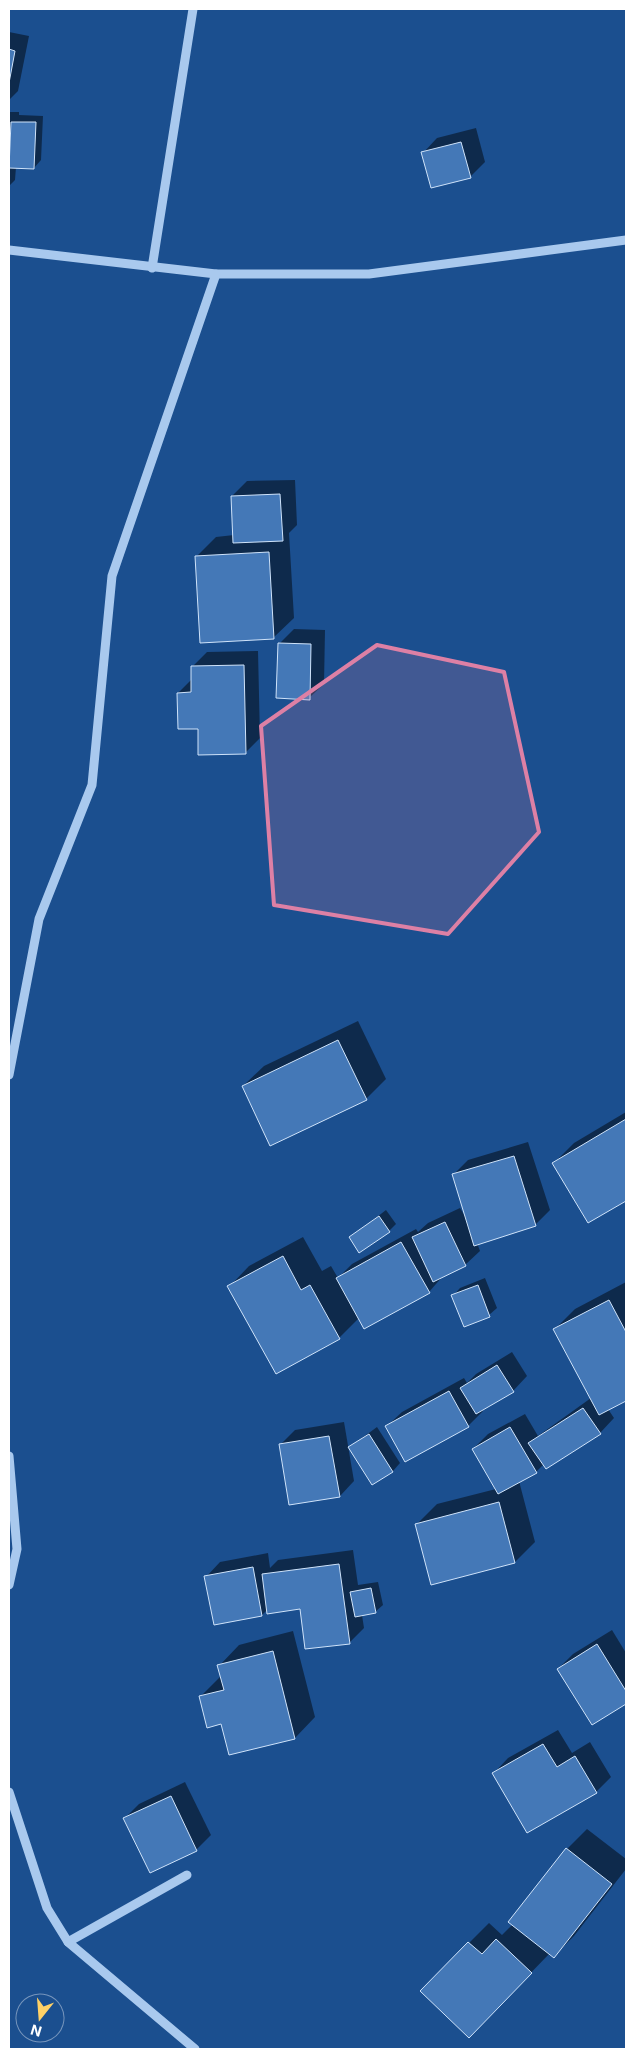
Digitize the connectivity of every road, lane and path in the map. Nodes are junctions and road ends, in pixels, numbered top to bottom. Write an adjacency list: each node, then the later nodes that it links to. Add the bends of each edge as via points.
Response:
1 (193, 9): 4 (street)
2 (626, 240): 5 (street, via 369,274)
3 (9, 250): 4 (street)
4 (152, 268): 5 (street)
5 (216, 274): 6 (street, via 112,576 92,785 39,920)
6 (9, 1075)
7 (9, 1456): 8 (street, via 17,1549)
8 (9, 1586)
9 (9, 1792): 11 (street, via 47,1908)
10 (187, 1875): 11 (street)
11 (68, 1942): 12 (street)
12 (195, 2049)

